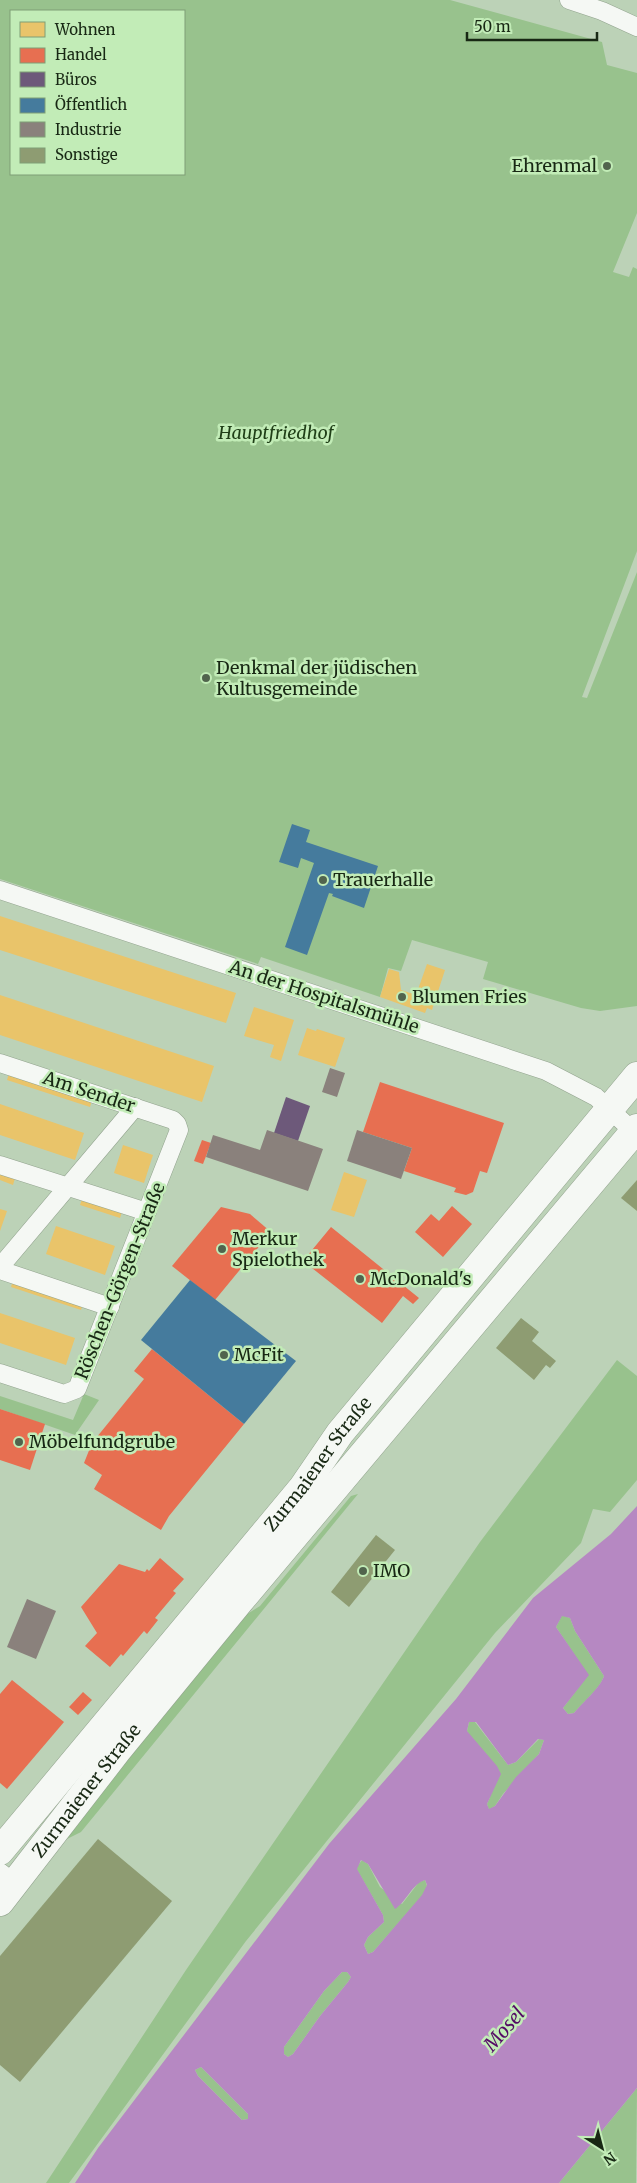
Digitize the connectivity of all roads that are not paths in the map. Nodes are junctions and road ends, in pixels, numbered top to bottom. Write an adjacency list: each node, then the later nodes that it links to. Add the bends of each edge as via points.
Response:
1 (569, 0): 2 (street)
2 (637, 28)
3 (0, 890): 7 (street, An der Hospitalsmühle, via 546,1071 596,1097)
4 (0, 1063): 6 (street, Am Sender)
5 (637, 1076): 7 (main road, Zurmaiener Straße)
6 (135, 1107): 8 (street, Am Sender); 11 (street)
7 (609, 1110): 9 (street, An der Hospitalsmühle); 16 (main road, Zurmaiener Straße, via 340,1433 303,1488)
8 (178, 1124): 12 (street, Röschen-Görgen-Straße, via 178,1138)
9 (635, 1130): 19 (main road, Zurmaiener Straße, via 240,1602)
10 (0, 1165): 11 (street)
11 (68, 1188): 12 (street); 13 (street)
12 (147, 1212): 14 (street, Röschen-Görgen-Straße)
13 (0, 1268): 14 (street)
14 (110, 1307): 15 (street, Röschen-Görgen-Straße, via 80,1383 71,1393 54,1392)
15 (0, 1373)
16 (28, 1818): 17 (street); 18 (main road, Zurmaiener Straße)
17 (0, 1827)
18 (0, 1851)
19 (3, 1892)

